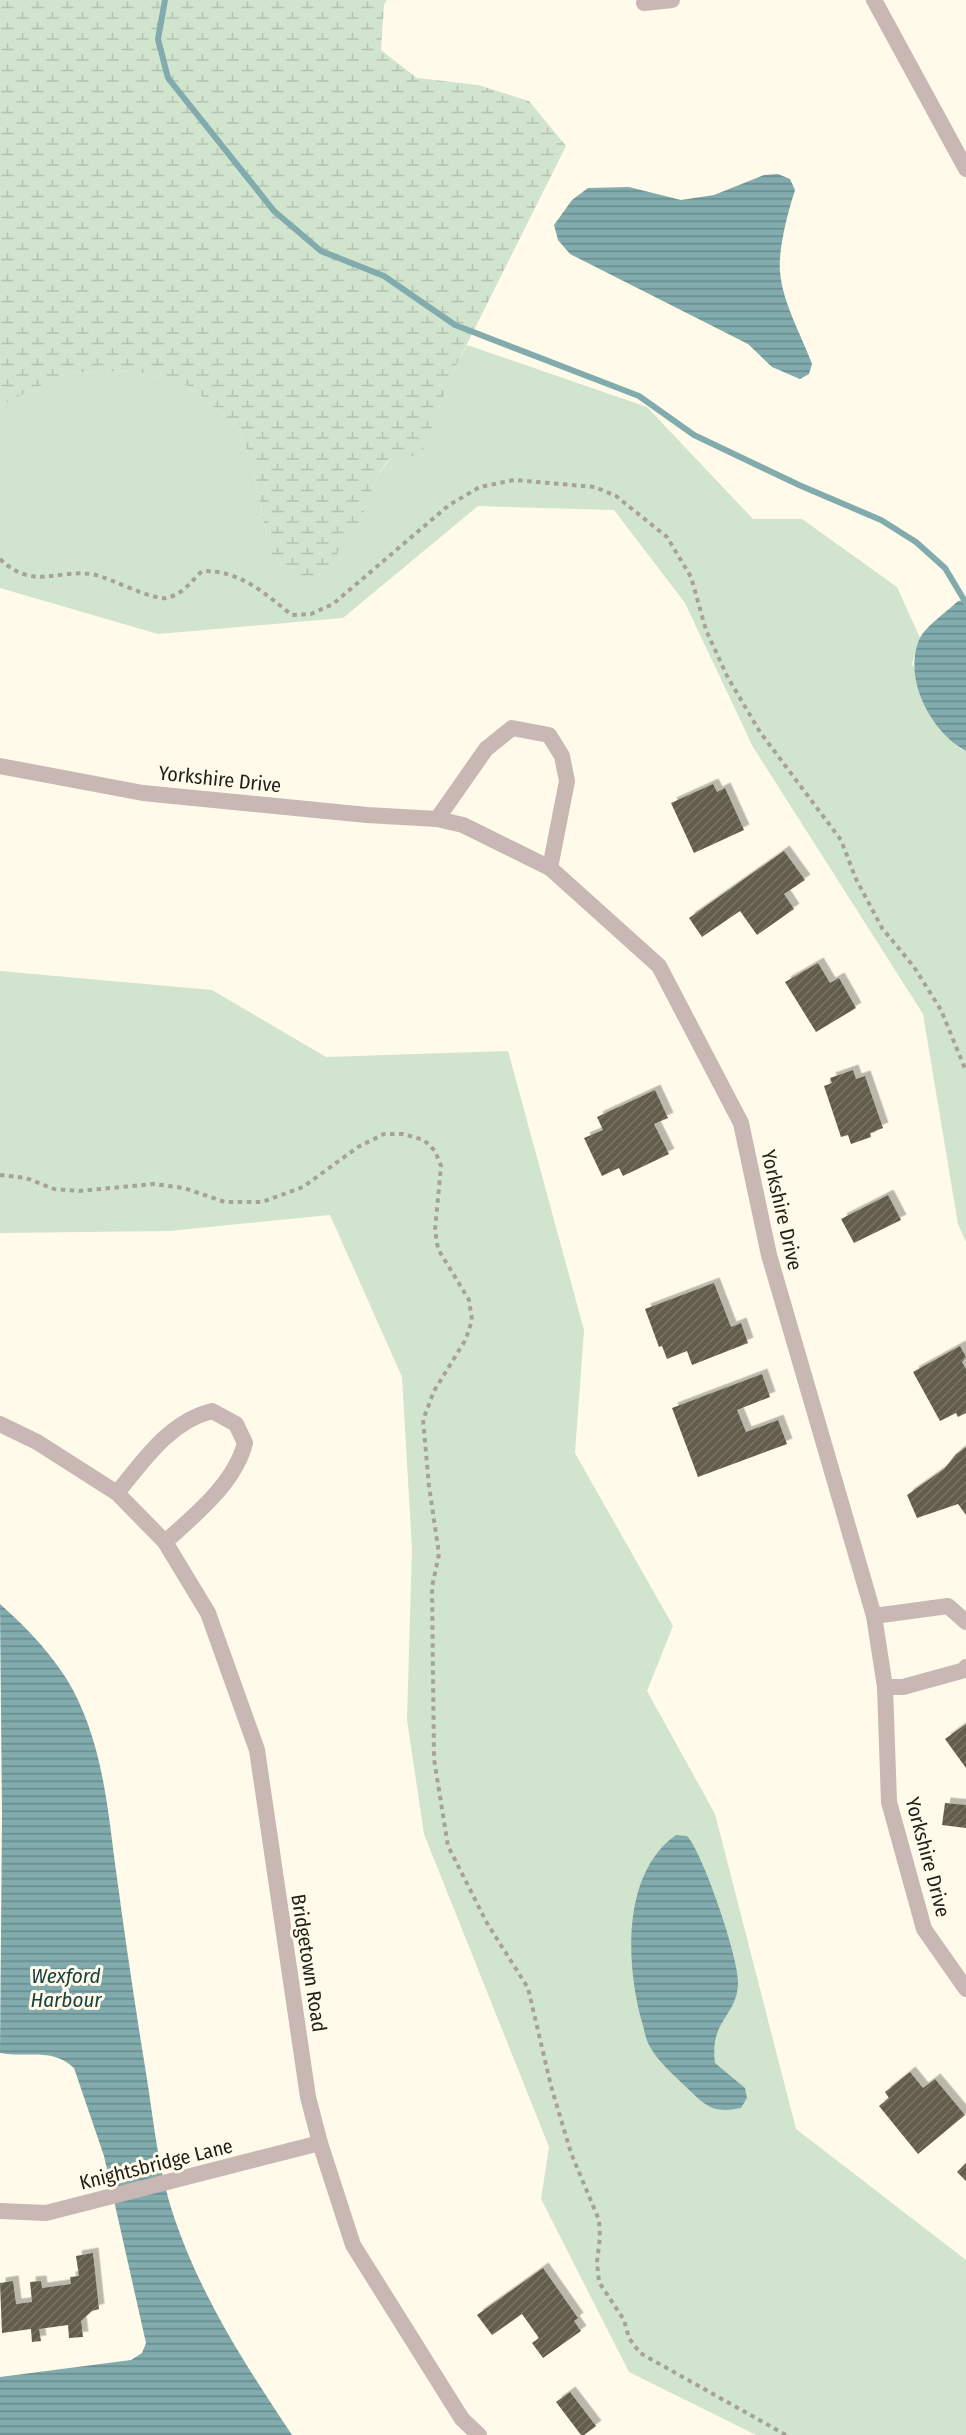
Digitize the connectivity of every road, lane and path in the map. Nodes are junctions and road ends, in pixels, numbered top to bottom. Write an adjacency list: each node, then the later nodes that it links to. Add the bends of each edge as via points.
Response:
1 (672, 0): 3 (street)
2 (874, 0): 4 (street)
3 (644, 3)
4 (966, 169)
5 (0, 559): 9 (path, via 9,568 32,578 94,575 163,599 179,595 202,571 219,570 254,584 291,615 311,614 333,604 449,505 480,487 514,480 595,487 616,496 667,537 691,577 706,630 727,676 760,732 841,840 882,928 914,966 941,1010)
6 (0, 766): 7 (street, Yorkshire Drive, via 143,792)
7 (437, 819): 8 (street, Yorkshire Drive, via 463,825); 8 (street, via 486,749 512,728 549,735 562,756 567,781)
8 (550, 868): 14 (street, Yorkshire Drive, via 659,966 741,1124 769,1255)
9 (966, 1071)
10 (0, 1175): 22 (path, via 26,1178 54,1189 80,1191 154,1184 184,1188 225,1202 262,1202 303,1187 358,1147 384,1134 424,1140 435,1151 441,1166 435,1230 438,1249 469,1300 472,1320 466,1339 434,1390 423,1420 440,1554 432,1587 434,1758 447,1846 487,1923 528,1988 571,2153 599,2220 599,2282 624,2320 629,2338 640,2353)
11 (0, 1424): 12 (street, Bridgetown Road, via 37,1442)
12 (117, 1493): 13 (street, Bridgetown Road); 13 (street, via 181,1422 212,1411 236,1424 245,1443 241,1459 230,1477)
13 (165, 1542): 19 (street, Bridgetown Road, via 208,1613 257,1750 308,2097)
14 (874, 1616): 15 (street, via 948,1606); 17 (street, Yorkshire Drive)
15 (966, 1622)
16 (966, 1667): 17 (street, via 903,1687)
17 (885, 1687): 18 (street, Yorkshire Drive, via 889,1802 924,1929)
18 (966, 1989)
19 (320, 2144): 20 (street, Knightsbridge Lane, via 46,2213); 21 (street, Bridgetown Road, via 353,2245 462,2419)
20 (0, 2211)
21 (479, 2435)
22 (786, 2435)

